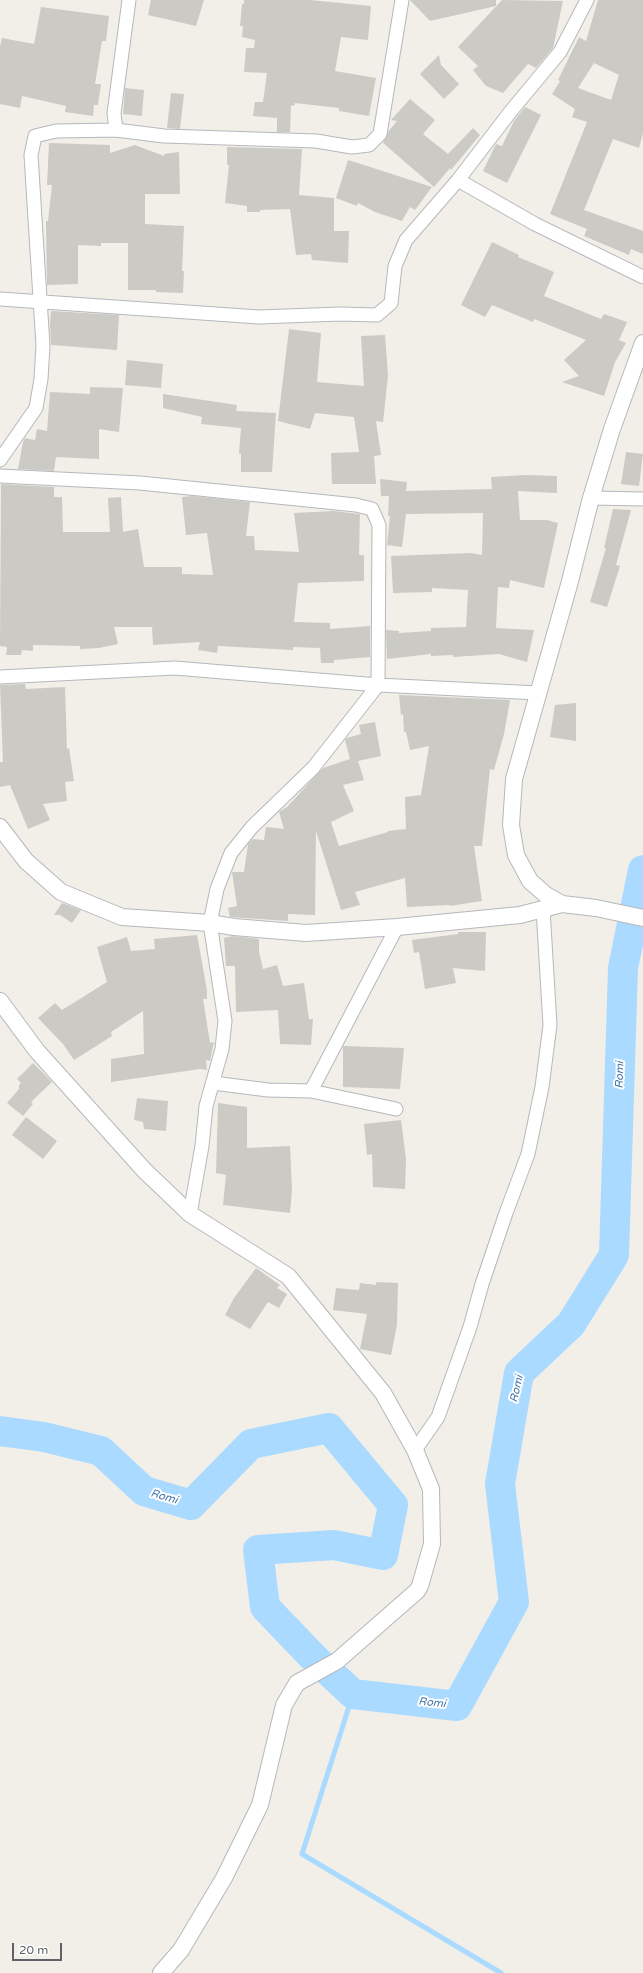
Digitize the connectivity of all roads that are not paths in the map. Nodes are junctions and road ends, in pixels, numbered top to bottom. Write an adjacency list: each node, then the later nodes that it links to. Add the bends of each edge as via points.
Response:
1 (128, 0): 4 (street, via 114,113)
2 (402, 0): 4 (street, via 380,134 369,145 352,147 316,141 164,136)
3 (588, 0): 5 (street, via 560,52)
4 (116, 130): 8 (street, via 56,131 34,136 31,155)
5 (458, 180): 6 (street, via 536,224); 8 (street, via 406,240 395,266 391,303 377,315 259,317)
6 (643, 277)
7 (0, 299): 8 (street)
8 (40, 302): 11 (street, via 42,372 36,408)
9 (643, 343): 10 (street)
10 (638, 370): 13 (street, via 612,429)
11 (0, 460)
12 (0, 476): 16 (street, via 140,483 356,504 372,509 379,526)
13 (591, 498): 14 (street); 17 (street)
14 (643, 499)
15 (0, 677): 16 (street, via 175,668)
16 (378, 685): 17 (street); 22 (street, via 314,768 252,827 231,853 217,889)
17 (538, 693): 19 (street, via 514,779 511,825 516,855 530,881 546,895)
18 (0, 827): 22 (street, via 26,862 61,892 122,917)
19 (562, 904): 20 (street); 21 (street)
20 (543, 909): 23 (street, via 520,914); 29 (street, via 550,1025 542,1087 528,1154 438,1417)
21 (643, 918)
22 (210, 923): 23 (street, via 306,933); 25 (street, via 225,1021 222,1049)
23 (397, 927): 26 (street)
24 (0, 1001): 28 (street, via 43,1057 144,1170)
25 (213, 1083): 26 (street, via 268,1090); 28 (street, via 206,1106)
26 (311, 1091): 27 (street)
27 (396, 1109)
28 (190, 1214): 29 (street, via 288,1276 383,1393)
29 (415, 1450): 30 (street, via 431,1489 432,1544 422,1582 417,1591 337,1660 297,1683 284,1705 260,1805 224,1878 181,1950)
30 (161, 1973)

